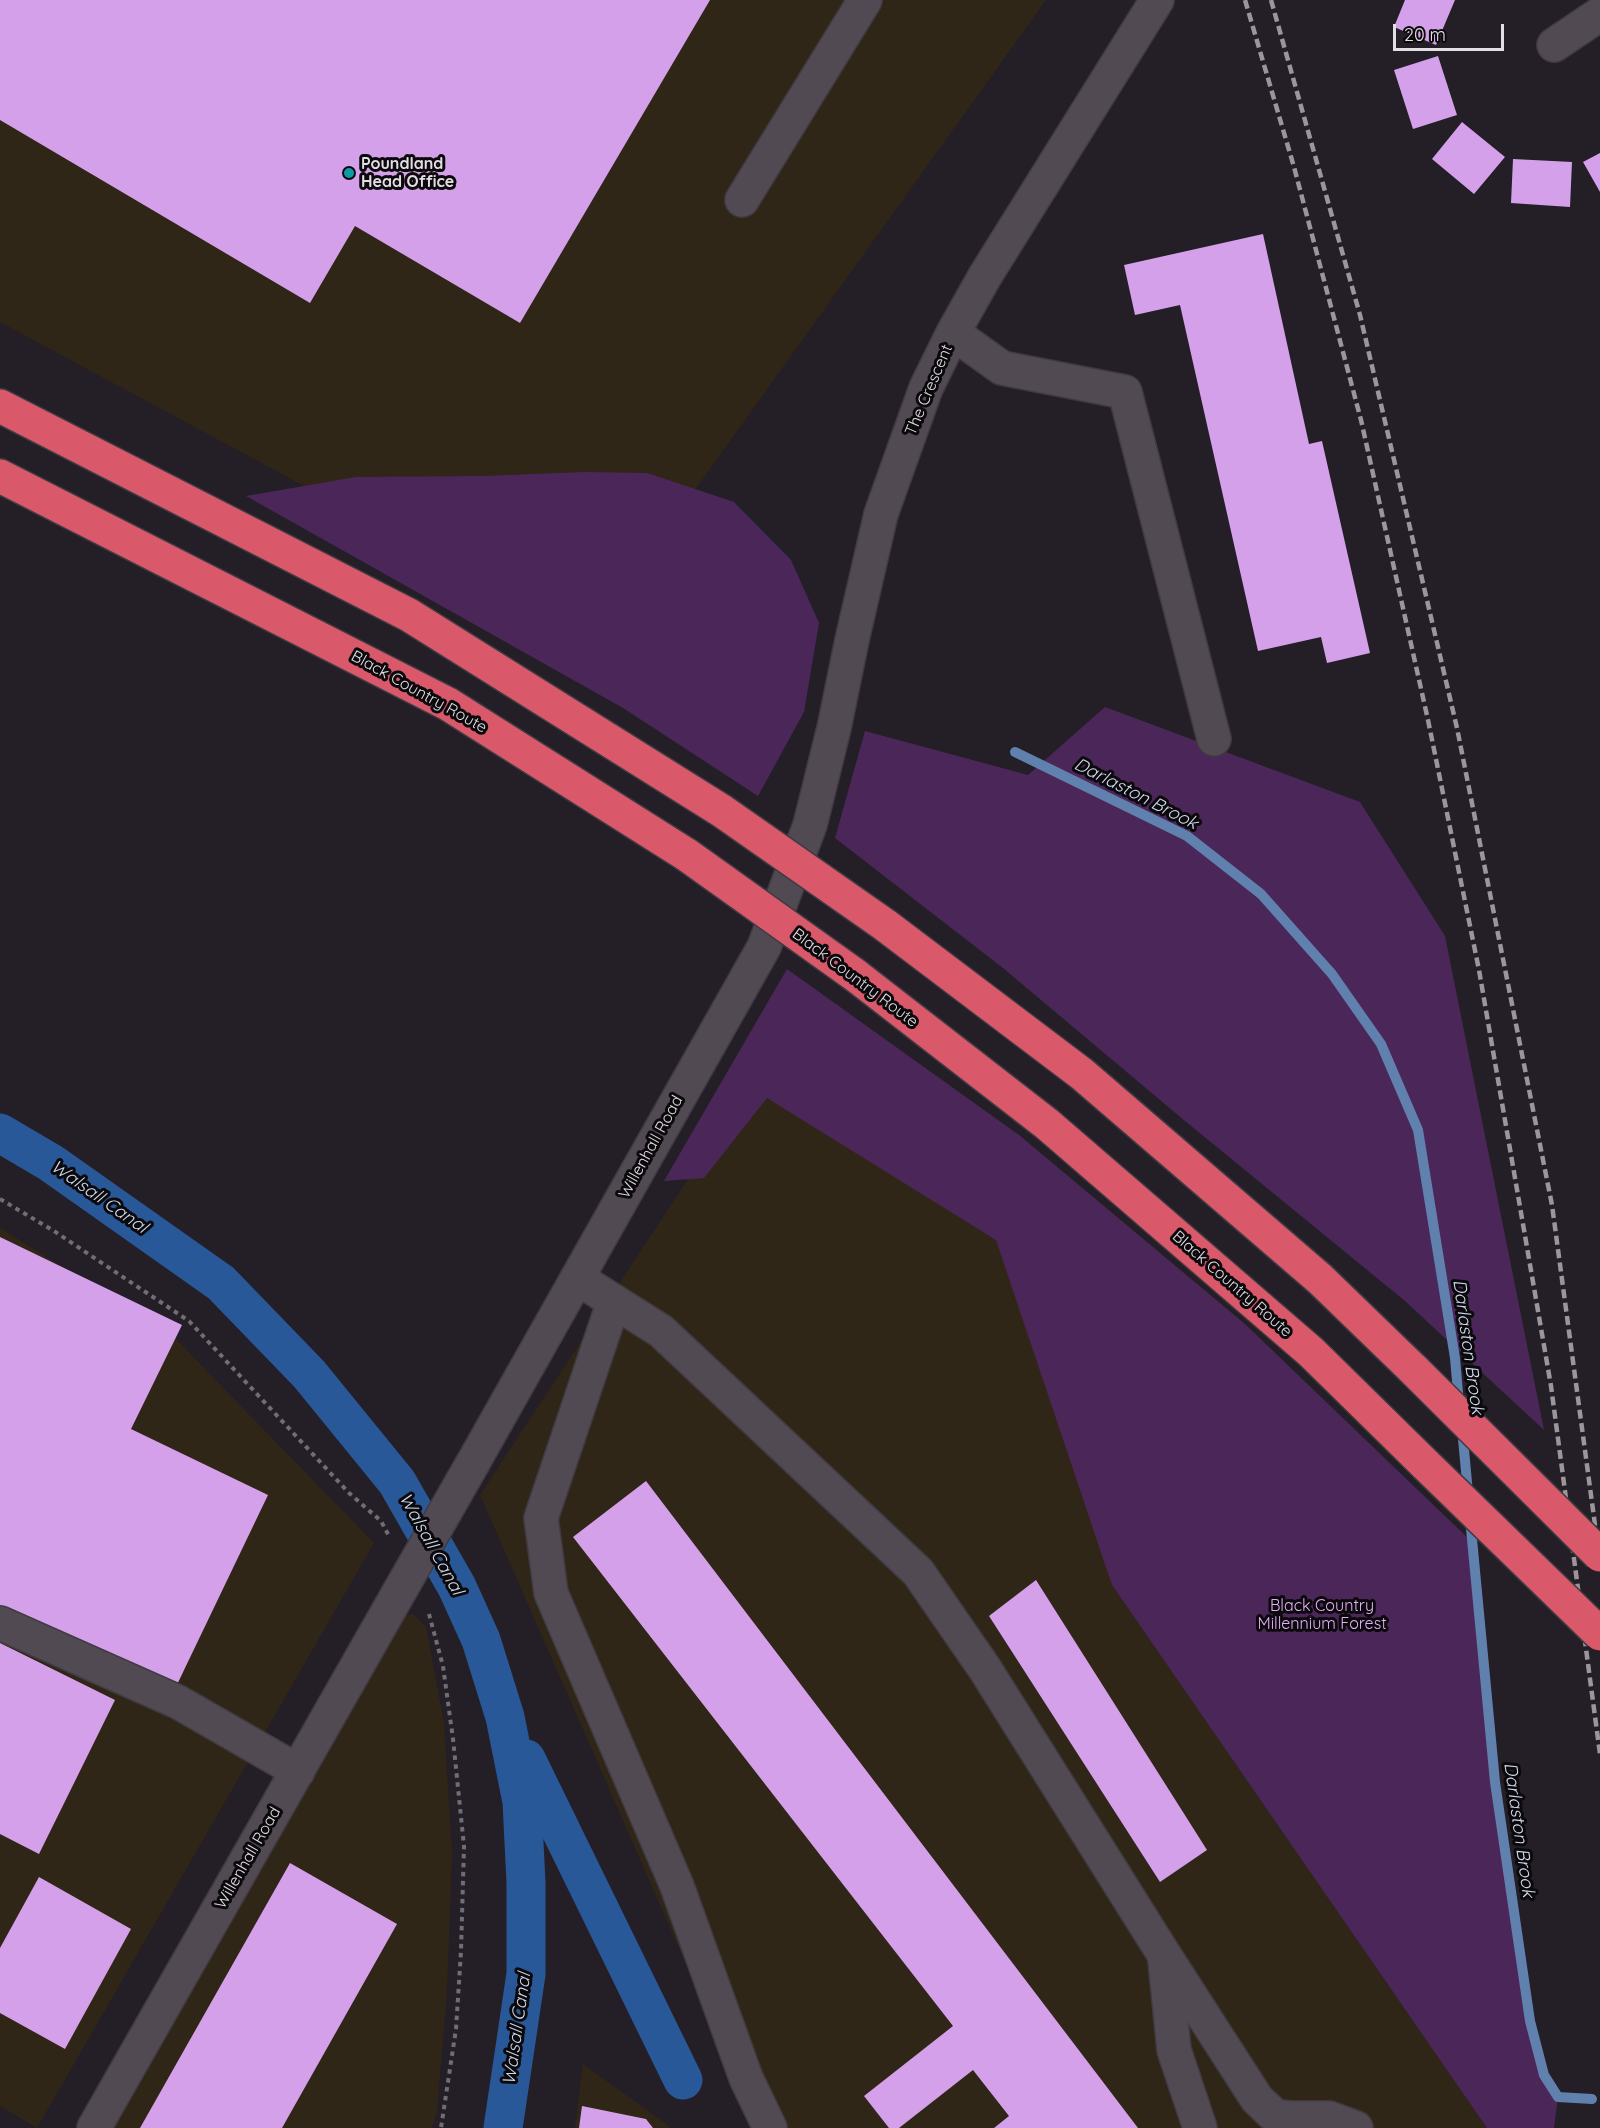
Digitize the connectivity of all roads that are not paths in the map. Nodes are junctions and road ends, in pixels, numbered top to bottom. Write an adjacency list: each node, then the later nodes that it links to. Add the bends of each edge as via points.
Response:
1 (865, 0): 5 (street)
2 (1158, 0): 6 (street, The Crescent)
3 (1600, 14): 4 (street)
4 (1554, 45)
5 (742, 200)
6 (953, 333): 9 (street, via 1002,368 1125,392); 10 (street, The Crescent, via 926,388 881,514)
7 (0, 406): 13 (highway, bridge, via 409,615 722,811 885,925 1082,1074 1320,1279)
8 (0, 476): 15 (highway, Black Country Route, bridge, via 448,704 687,855 855,975 1055,1131 1311,1352)
9 (1214, 739)
10 (810, 825): 11 (street, Willenhall Road, via 764,947)
11 (578, 1278): 12 (street); 16 (street, Willenhall Road, bridge, via 474,1461 414,1596)
12 (614, 1301): 17 (street, via 661,1331 918,1572 985,1669); 19 (street, via 541,1518 551,1593 677,1886 746,2078)
13 (1600, 1555)
14 (0, 1623): 16 (street, via 178,1702)
15 (1600, 1634)
16 (298, 1771): 18 (street, Willenhall Road)
17 (1165, 1956): 20 (street, via 1174,2050); 21 (street, via 1257,2099 1275,2116 1329,2118)
18 (94, 2128)
19 (770, 2128)
20 (1200, 2128)
21 (1356, 2128)

